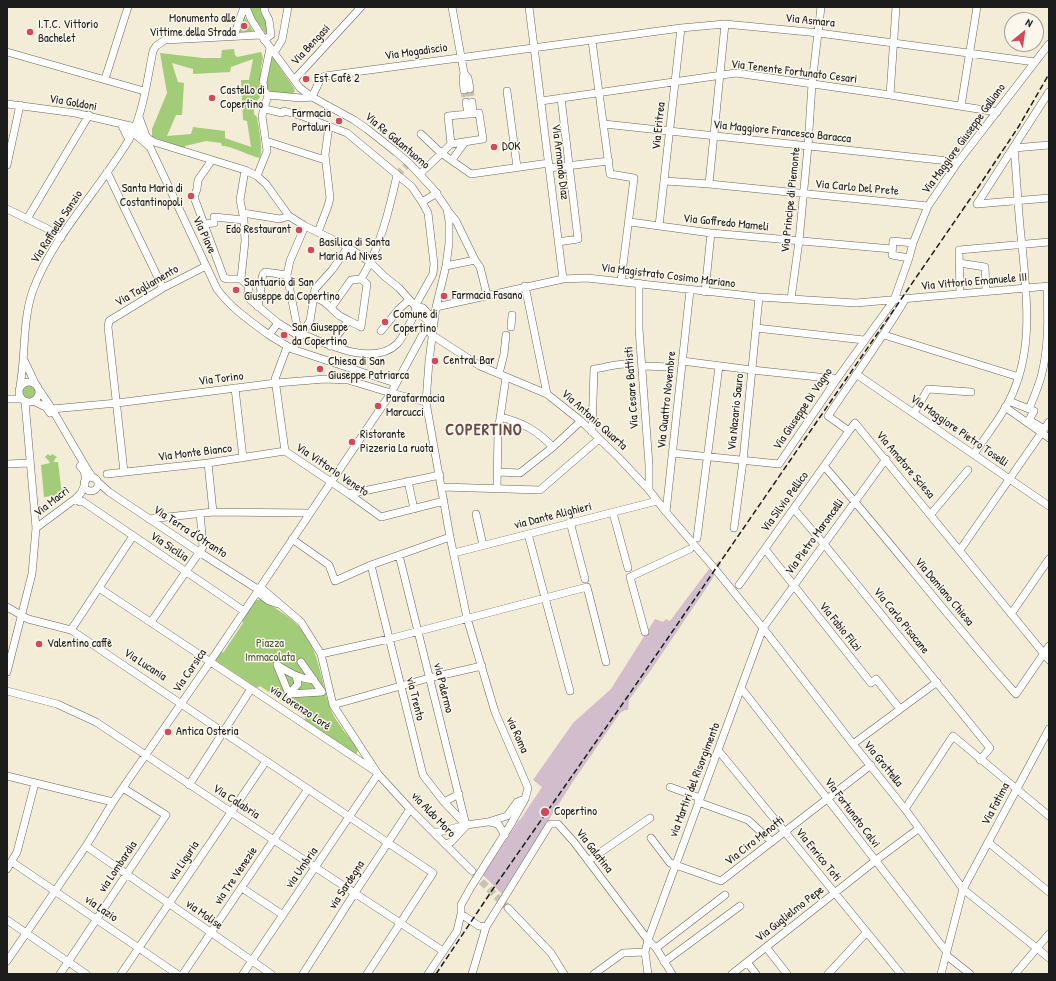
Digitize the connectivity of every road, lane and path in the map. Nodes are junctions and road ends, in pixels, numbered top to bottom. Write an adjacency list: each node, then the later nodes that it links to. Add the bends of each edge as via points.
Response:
1 (128, 7): 26 (street)
2 (245, 7): 14 (street); 15 (street, Via Re Galantuomo)
3 (264, 7): 15 (street, via 271,35)
4 (288, 7): 20 (street, via 282,40)
5 (361, 7): 27 (street, Via Bengasi)
6 (452, 7): 23 (street)
7 (529, 7): 19 (street, Via Armando Diaz)
8 (821, 7): 13 (street, Via Principe di Piemonte)
9 (896, 7): 17 (street)
10 (978, 7): 21 (street)
11 (725, 24): 12 (street, Via Asmara); 13 (street, Via Asmara); 25 (street)
12 (682, 28): 16 (street, Via Asmara); 28 (street, Via Eritrea)
13 (819, 33): 17 (street, Via Asmara); 29 (street, Via Principe di Piemonte)
14 (234, 36): 15 (street); 32 (street, Via Raffaello Sanzio, via 160,42 153,52)
15 (262, 37): 20 (street, Via Re Galantuomo)
16 (592, 41): 19 (street, Via Asmara); 34 (street)
17 (893, 43): 21 (street, Via Asmara); 37 (street)
18 (1049, 44): 24 (street, Via Maggiore Giuseppe Galliano)
19 (534, 48): 23 (street, Via Mogadiscio); 41 (street, Via Armando Diaz)
20 (272, 50): 27 (street, Via Re Galantuomo); 36 (street, via 263,82 264,91)
21 (971, 53): 24 (street, Via Asmara); 45 (street)
22 (8, 54): 26 (street)
23 (461, 57): 31 (street); 38 (street, Via Mogadiscio, via 326,76 321,78)
24 (1035, 62): 47 (street, Via Maggiore Giuseppe Galliano)
25 (720, 74): 28 (street, Via Tenente Fortunato Cesari); 29 (street, Via Tenente Fortunato Cesari, via 736,73); 57 (street)
26 (106, 79): 32 (street)
27 (294, 80): 30 (street, Via Re Galantuomo)
28 (676, 81): 34 (street, Via Tenente Fortunato Cesari); 55 (street, Via Eritrea)
29 (812, 84): 37 (street, Via Tenente Fortunato Cesari); 64 (street, Via Principe di Piemonte)
30 (303, 90): 38 (street, Via Re Galantuomo); 39 (street)
31 (467, 90)
32 (144, 91): 50 (street, Via Raffaello Sanzio)
33 (507, 91): 75 (street)
34 (599, 92): 40 (street, Via Tenente Fortunato Cesari); 52 (street)
35 (1049, 92): 65 (street)
36 (268, 95): 39 (street); 46 (street)
37 (890, 95): 45 (street, Via Tenente Fortunato Cesari)
38 (312, 97): 39 (street); 78 (street, Via Re Galantuomo, via 367,129)
39 (301, 98)
40 (561, 98): 41 (street, Via Tenente Fortunato Cesari); 73 (street)
41 (541, 101): 74 (street, Via Armando Diaz)
42 (469, 102): 48 (street)
43 (7, 104): 44 (street, Via Goldoni)
44 (20, 105): 49 (street, Via Goldoni); 72 (street)
45 (961, 106): 47 (street, Via Tenente Fortunato Cesari)
46 (265, 109): 53 (street, via 282,113 284,111); 60 (street, via 262,116)
47 (997, 112): 71 (street, Via Maggiore Giuseppe Galliano)
48 (470, 114): 61 (street, via 479,113 483,139); 62 (street, via 448,116)
49 (89, 115): 51 (street, Via Goldoni); 93 (street)
50 (138, 117): 51 (street); 54 (street, Via Raffaello Sanzio); 58 (street)
51 (121, 124): 54 (street, Via Goldoni); 59 (street)
52 (604, 124): 55 (street, Via Maggiore Francesco Baracca); 70 (street)
53 (329, 126): 68 (street); 79 (street, via 347,133)
54 (134, 130): 58 (street); 59 (street, Via Raffaello Sanzio); 114 (street, Via Piave, via 150,147)
55 (670, 131): 57 (street, Via Maggiore Francesco Baracca); 81 (street, Via Eritrea)
56 (421, 134): 66 (street)
57 (713, 135): 64 (street, Via Maggiore Francesco Baracca); 82 (street)
58 (146, 136): 67 (street, via 154,142)
59 (129, 140): 77 (street, Via Raffaello Sanzio)
60 (266, 141): 68 (street); 80 (street, via 267,151)
61 (465, 142): 62 (street); 69 (street)
62 (452, 144): 66 (street)
63 (1049, 145): 65 (street)
64 (808, 146): 71 (street, Via Maggiore Francesco Baracca); 84 (street, Via Principe di Piemonte)
65 (1014, 148): 86 (street); 86 (street, via 977,204)
66 (441, 153): 69 (street); 78 (street)
67 (212, 160): 76 (street); 95 (street, via 198,180 194,197)
68 (325, 160): 98 (street, via 330,198)
69 (452, 160): 75 (street, via 471,174)
70 (608, 161): 73 (street); 94 (street, via 610,174 634,178)
71 (958, 162): 88 (street, Via Maggiore Giuseppe Galliano)
72 (7, 165)
73 (570, 165): 74 (street); 104 (street, via 578,239)
74 (549, 166): 75 (street); 104 (street, Via Armando Diaz)
75 (517, 167)
76 (245, 170): 80 (street); 92 (street, via 240,200)
77 (107, 172): 102 (street, Via Raffaello Sanzio); 125 (street)
78 (420, 174): 83 (street, Via Re Galantuomo)
79 (397, 175): 87 (street, via 412,187); 112 (street, via 389,211)
80 (257, 176): 91 (street, via 266,184)
81 (665, 181): 82 (street, Via Carlo Del Prete); 97 (street, Via Eritrea)
82 (709, 184): 84 (street, Via Carlo Del Prete)
83 (437, 193): 87 (street); 90 (street, Via Re Galantuomo)
84 (803, 194): 88 (street, Via Carlo Del Prete); 103 (street, Via Principe di Piemonte)
85 (1049, 198): 86 (street)
86 (1018, 200): 107 (street)
87 (422, 202): 141 (street, via 428,213 434,264 429,284)
88 (928, 206): 106 (street, Via Maggiore Giuseppe Galliano)
89 (7, 209): 93 (street)
90 (447, 209): 99 (street, Via Re Galantuomo); 100 (street)
91 (289, 216): 92 (street, via 280,219); 96 (street)
92 (243, 217): 95 (street, via 214,217 214,222); 117 (street, via 245,253)
93 (27, 219): 102 (street)
94 (630, 222): 97 (street, Via Goffredo Mameli); 120 (street)
95 (204, 224): 117 (street, via 224,278)
96 (305, 226): 98 (street); 116 (street, via 290,261)
97 (659, 226): 101 (street, Via Goffredo Mameli)
98 (318, 232): 108 (street)
99 (450, 233): 100 (street); 115 (street, Via Re Galantuomo)
100 (462, 233): 111 (street)
101 (711, 233): 103 (street, Via Goffredo Mameli); 129 (street)
102 (61, 238): 158 (street, Via Raffaello Sanzio, via 42,270 27,309)
103 (799, 241): 109 (street, Via Goffredo Mameli); 135 (street, Via Principe di Piemonte)
104 (558, 242): 119 (street, Via Armando Diaz)
105 (1049, 242): 107 (street)
106 (913, 243): 109 (street, via 893,241); 110 (street, Via Maggiore Giuseppe Galliano)
107 (1022, 244): 113 (street, via 959,250); 126 (street)
108 (348, 247): 112 (street); 133 (street, via 315,290)
109 (892, 249): 110 (street, via 892,255)
110 (909, 258): 136 (street, Via Maggiore Giuseppe Galliano)
111 (475, 260): 115 (street); 132 (street, via 480,267)
112 (371, 263): 118 (street); 137 (street)
113 (959, 263): 130 (street, via 985,267); 131 (street)
114 (206, 266): 125 (street, Via Tagliamento); 150 (street, Via Piave, via 225,300)
115 (446, 266): 139 (street, Via Re Galantuomo)
116 (287, 275): 127 (street, via 265,272); 151 (street)
117 (241, 279): 124 (street)
118 (361, 279): 140 (street, via 352,280); 144 (street, via 367,284 361,327)
119 (563, 279): 120 (street, Via Magistrato Cosimo Mariano); 122 (street, Via Magistrato Cosimo Mariano)
120 (621, 281): 121 (street, Via Magistrato Cosimo Mariano)
121 (639, 283): 128 (street, Via Magistrato Cosimo Mariano); 161 (street, Via Cesare Battisti)
122 (525, 286): 132 (street, Via Magistrato Cosimo Mariano); 180 (street)
123 (1048, 286): 126 (street, Via Vittorio Emanuele III); 188 (street, via 1047,337 1041,376)
124 (249, 287): 127 (street); 138 (street, via 247,297)
125 (163, 288): 185 (street, Via Tagliamento, via 109,321)
126 (1027, 288): 130 (street, Via Vittorio Emanuele III); 169 (street, via 1026,350)
127 (261, 290): 138 (street)
128 (690, 290): 129 (street, Via Magistrato Cosimo Mariano); 159 (street, Via Quattro Novembre)
129 (705, 292): 134 (street, Via Magistrato Cosimo Mariano)
130 (986, 292): 131 (street, Via Vittorio Emanuele III)
131 (960, 294): 136 (street, Via Vittorio Emanuele III)
132 (487, 295): 139 (street, Via Magistrato Cosimo Mariano)
133 (314, 296): 140 (street); 151 (street, Via Vittorio Veneto, via 310,321)
134 (759, 297): 135 (street, Via Magistrato Cosimo Mariano); 147 (street, Via Nazario Sauro)
135 (791, 299): 136 (street, Via Magistrato Cosimo Mariano, via 856,303)
136 (900, 299): 153 (street); 155 (street, Via Giuseppe Di Vagno)
137 (409, 300): 141 (street); 148 (street)
138 (258, 306): 145 (street)
139 (436, 307): 143 (street, Via Re Galantuomo)
140 (331, 308): 144 (street)
141 (415, 309): 143 (street, via 422,308); 156 (street, via 400,340 386,351 375,354 359,353)
142 (512, 315): 146 (street)
143 (431, 319): 149 (street, Via Re Galantuomo); 154 (street, via Roma)
144 (348, 321): 156 (street)
145 (278, 323): 150 (street); 151 (street)
146 (511, 327)
147 (756, 328): 155 (street); 165 (street, Via Nazario Sauro)
148 (381, 331)
149 (424, 332): 154 (street, Via Antonio Quarta); 174 (street, Via Corsica)
150 (269, 335): 157 (street, Via Piave)
151 (300, 335): 156 (street); 157 (street, Via Vittorio Veneto)
152 (506, 335): 166 (street)
153 (884, 335): 167 (street); 169 (street)
154 (431, 337): 166 (street, Via Antonio Quarta, via 480,366); 184 (street, via Roma)
155 (864, 340): 170 (street, Via Giuseppe Di Vagno)
156 (330, 346)
157 (289, 348): 164 (street, Via Piave); 173 (street, Via Vittorio Veneto)
158 (24, 360): 172 (street); 175 (street)
159 (682, 361): 162 (street); 200 (street, Via Quattro Novembre)
160 (628, 364): 195 (street, via 594,369)
161 (642, 366): 163 (street); 222 (street, Via Cesare Battisti)
162 (720, 366): 165 (street); 202 (street)
163 (671, 367)
164 (352, 370): 171 (street); 174 (street, Via Piave)
165 (752, 370): 170 (street); 205 (street, Via Nazario Sauro)
166 (499, 374): 168 (street, Via Antonio Quarta)
167 (856, 374): 189 (street, Via Maggiore Pietro Toselli); 193 (street, via 828,416)
168 (506, 377): 180 (street, Via Antonio Quarta); 190 (street)
169 (1019, 377): 186 (street)
170 (837, 378): 205 (street, Via Giuseppe Di Vagno, via 779,464)
171 (348, 380): 173 (street, Via Torino); 179 (street, Via Torino)
172 (35, 383): 175 (street, via 27,381); 177 (street)
173 (276, 383): 176 (street, Via Torino); 199 (street, Via Vittorio Veneto)
174 (395, 383): 179 (street, Via Corsica)
175 (19, 388): 181 (street, via 16,394); 182 (street)
176 (235, 388): 185 (street, Via Torino); 203 (street)
177 (40, 391): 183 (street); 187 (street, Via Terra d'Otranto)
178 (972, 392): 189 (street, via 928,388)
179 (391, 393): 184 (street, Via Torino); 218 (street, Via Corsica)
180 (547, 394): 191 (street, Via Antonio Quarta)
181 (7, 398): 182 (street)
182 (23, 400): 183 (street); 206 (street)
183 (34, 401): 217 (street, via 46,407 84,471)
184 (426, 402): 214 (street, via Roma)
185 (117, 403): 187 (street, Via Torino); 211 (street)
186 (1007, 404): 188 (street); 194 (street); 201 (street)
187 (52, 409): 219 (street, Via Terra d'Otranto)
188 (1029, 409): 194 (street, via 1034,411 1029,420)
189 (914, 413): 201 (street, Via Maggiore Pietro Toselli)
190 (500, 417): 198 (street, via 517,421 539,434); 212 (street)
191 (581, 421): 195 (street, Via Antonio Quarta); 198 (street)
192 (1049, 422): 194 (street)
193 (849, 431): 204 (street, Via Amatore Sciesa, via 856,423); 209 (street, Via Silvio Pellico)
194 (1043, 431): 196 (street); 215 (street)
195 (592, 432): 197 (street, Via Antonio Quarta)
196 (1049, 438)
197 (599, 439): 221 (street, via 540,490); 222 (street, Via Antonio Quarta)
198 (552, 447): 212 (street, via 520,473)
199 (285, 451): 203 (street, Via Monte Bianco); 218 (street, Via Vittorio Veneto)
200 (672, 452): 202 (street, Via Giuseppe Di Vagno); 233 (street, Via Quattro Novembre)
201 (974, 454): 215 (street, Via Maggiore Pietro Toselli)
202 (707, 456): 205 (street, Via Giuseppe Di Vagno); 245 (street)
203 (243, 458): 208 (street, Via Monte Bianco)
204 (886, 459): 227 (street, Via Pietro Maroncelli); 237 (street, Via Amatore Sciesa)
205 (743, 461): 241 (street, Via Nazario Sauro)
206 (30, 463): 207 (street); 240 (street)
207 (7, 464)
208 (208, 464): 211 (street, Via Monte Bianco); 231 (street)
209 (824, 466): 227 (street, Via Damiano Chiesa); 230 (street, Via Silvio Pellico)
210 (968, 470): 237 (street)
211 (124, 472): 213 (street, Via Monte Bianco)
212 (497, 472): 221 (street)
213 (107, 474)
214 (440, 475): 216 (street); 220 (street, via Roma)
215 (1010, 480): 228 (street, Via Maggiore Pietro Toselli); 251 (street)
216 (408, 481): 223 (street); 229 (street)
217 (85, 482): 219 (street, via 89,478); 219 (street, via 86,488); 224 (street, Via Macrì)
218 (331, 482): 223 (street, Via Vittorio Veneto); 232 (street, Via Corsica)
219 (94, 485): 224 (street, Via Macrì); 238 (street, Via Terra d'Otranto)
220 (442, 487): 221 (street); 225 (street, via Roma)
221 (497, 489)
222 (649, 490): 226 (street, Via Antonio Quarta)
223 (349, 494): 229 (street, Via Vittorio Veneto, via 381,517)
224 (79, 498): 240 (street, Via Macrì); 243 (street, Via Sicilia)
225 (444, 501): 229 (street, Via Vittorio Veneto); 244 (street, via Roma)
226 (657, 501): 233 (street, Via Antonio Quarta); 235 (street, via Dante Alighieri)
227 (855, 501): 247 (street, Via Pietro Maroncelli); 278 (street, Via Damiano Chiesa, via 1016,694)
228 (1049, 506)
229 (414, 509)
230 (794, 509): 247 (street, Via Carlo Pisacane); 250 (street, Via Silvio Pellico)
231 (213, 512): 232 (street); 234 (street)
232 (309, 512): 246 (street, Via Corsica)
233 (666, 512): 258 (street, Via Antonio Quarta)
234 (200, 513): 238 (street); 252 (street, via 203,547)
235 (613, 513): 239 (street, via Dante Alighieri); 257 (street)
236 (476, 514): 248 (street)
237 (931, 514): 251 (street, Via Amatore Sciesa)
238 (149, 519): 252 (street, Via Terra d'Otranto)
239 (570, 522): 242 (street, via Dante Alighieri); 260 (street)
240 (36, 528): 269 (street, via 32,574)
241 (734, 528)
242 (528, 534): 248 (street, via Dante Alighieri); 265 (street)
243 (133, 536): 259 (street, Via Sicilia); 263 (street)
244 (450, 537): 253 (street, via Roma); 254 (street)
245 (697, 538)
246 (292, 539): 256 (street, via 329,565 335,581); 264 (street, Via Corsica)
247 (824, 544): 262 (street, Via Pietro Maroncelli); 289 (street, Via Carlo Pisacane)
248 (483, 545): 253 (street, via Dante Alighieri)
249 (690, 549): 275 (street, via 630,577)
250 (765, 549): 261 (street, Via Silvio Pellico); 262 (street, Via Fabio Filzi)
251 (960, 550): 268 (street, Via Amatore Sciesa)
252 (199, 552): 259 (street); 264 (street, Via Terra d'Otranto)
253 (454, 553): 270 (street, via Roma)
254 (399, 555): 256 (street); 274 (street, via Palermo)
255 (1049, 560): 268 (street)
256 (371, 564): 276 (street, via Trento)
257 (628, 568)
258 (715, 569): 272 (street, Via Grottella)
259 (186, 572): 267 (street, Via Sicilia); 271 (street)
260 (585, 579)
261 (739, 585)
262 (794, 585): 272 (street, Via Pietro Maroncelli); 298 (street, Via Fabio Filzi, via 871,683 876,679)
263 (100, 588): 271 (street, via Lorenzo Loré); 273 (street)
264 (259, 590): 267 (street, Via Corsica); 279 (street, Via Terra d'Otranto, via 300,622)
265 (545, 598): 270 (street); 283 (street, via 587,587); 294 (street)
266 (7, 607): 269 (street, Via Lucania)
267 (244, 611): 281 (street, Via Corsica)
268 (1011, 614): 278 (street, Via Amatore Sciesa)
269 (22, 616): 273 (street, Via Lucania); 285 (street)
270 (467, 618): 274 (street); 284 (street, via Roma)
271 (151, 622): 281 (street, via Lorenzo Loré)
272 (764, 628): 291 (street, via Martiri del Risorgimento); 301 (street, Via Grottella)
273 (71, 630): 296 (street, Via Lucania)
274 (417, 631): 276 (street); 287 (street, via Palermo)
275 (645, 632)
276 (389, 639): 279 (street); 290 (street, via Trento)
277 (1049, 646): 278 (street)
278 (1044, 653): 280 (street, Via Amatore Sciesa)
279 (321, 654): 297 (street)
280 (1049, 660)
281 (210, 662): 292 (street, via Lorenzo Loré); 296 (street, Via Corsica)
282 (301, 662): 288 (street)
283 (606, 662)
284 (482, 666): 287 (street); 317 (street, via Roma, via 495,712 528,788)
285 (7, 672)
286 (296, 676): 288 (street); 295 (street, via 298,684); 295 (street, via 276,665)
287 (429, 678): 290 (street); 315 (street, via Palermo)
288 (314, 680): 295 (street, via 322,692)
289 (937, 682): 298 (street); 304 (street, Via Carlo Pisacane, via 990,748)
290 (401, 686): 297 (street); 320 (street, via Trento, via 423,776)
291 (741, 688): 302 (street, via Martiri del Risorgimento); 316 (street, Via Fortunato Calvi)
292 (251, 689): 299 (street); 307 (street, via Lorenzo Loré)
293 (7, 691): 303 (street, Via Calabria, via 56,704 89,718)
294 (570, 691)
295 (289, 694)
296 (182, 703): 299 (street, Via Lucania); 303 (street, Via Corsica)
297 (333, 705): 307 (street)
298 (900, 709): 301 (street)
299 (224, 731): 305 (street, Via Lucania); 310 (street)
300 (1048, 734): 314 (street, Via Fatima)
301 (853, 744): 306 (street, Via Grottella)
302 (718, 750): 318 (street, via Martiri del Risorgimento); 334 (street, Via Enrico Toti)
303 (146, 756): 310 (street, Via Calabria); 312 (street, Via Corsica)
304 (980, 760): 314 (street); 322 (street, via 953,736)
305 (266, 761): 313 (street, Via Lucania); 323 (street, via Liguria)
306 (871, 765): 316 (street, Via Ciro Menotti); 322 (street, Via Grottella)
307 (378, 774): 321 (street, via Aldo Moro); 326 (street, via Umbria)
308 (7, 776): 309 (street)
309 (35, 784): 319 (street); 347 (street)
310 (189, 784): 323 (street, Via Calabria)
311 (670, 787): 318 (street)
312 (123, 788): 319 (street, Via Corsica); 352 (street, via Lombardia, via 166,815)
313 (308, 789): 326 (street); 338 (street, via Tre Venezie)
314 (1016, 789): 325 (street); 340 (street, Via Fatima)
315 (459, 794): 320 (street); 331 (street, via Palermo)
316 (828, 798): 334 (street, Via Ciro Menotti); 346 (street, Via Fortunato Calvi)
317 (525, 799): 324 (street, via 517,802); 330 (street, via Roma)
318 (699, 800): 339 (street, via 748,820); 348 (street, via Martiri del Risorgimento)
319 (113, 802): 343 (street, Via Corsica)
320 (444, 802): 331 (street, via Trento)
321 (410, 809): 335 (street, via Aldo Moro); 341 (street, via Sardegna)
322 (905, 809): 332 (street, Via Grottella)
323 (231, 812): 338 (street, Via Calabria); 360 (street, via Liguria)
324 (506, 816): 328 (street); 330 (street)
325 (1049, 816)
326 (350, 817): 341 (street); 349 (street, via Umbria)
327 (650, 818): 345 (street)
328 (488, 822): 329 (street); 331 (street)
329 (498, 824): 330 (street); 336 (street)
330 (512, 824): 336 (street, via Roma)
331 (466, 825): 333 (street)
332 (918, 828): 346 (street, Via Guglielmo Pepe); 354 (street, Via Grottella)
333 (457, 831): 335 (street); 342 (street, via 450,834); 344 (street)
334 (785, 831): 339 (street, Via Ciro Menotti); 356 (street, Via Enrico Toti)
335 (435, 833): 342 (street, via Aldo Moro)
336 (505, 835): 363 (street, via Roma, via 471,887 461,905)
337 (651, 838): 348 (street, Via Ciro Menotti, via 670,863)
338 (274, 840): 349 (street, Via Calabria); 353 (street, via Tre Venezie)
339 (772, 842): 348 (street, Via Ciro Menotti, via 721,881)
340 (988, 842): 354 (street, Via Fatima); 357 (street)
341 (389, 843): 358 (street, via Sardegna); 367 (street, via 433,873)
342 (445, 844): 344 (street, via Aldo Moro)
343 (86, 846): 352 (street, via Molise); 355 (street, Via Corsica)
344 (456, 855): 351 (street, via Aldo Moro)
345 (588, 860): 368 (street, Via Galatina, via 558,824 550,824); 373 (street, Via Galatina)
346 (875, 861): 356 (street, Via Guglielmo Pepe); 380 (street, Via Fortunato Calvi)
347 (12, 862): 350 (street); 355 (street, via Lazio)
348 (675, 864): 373 (street, via Martiri del Risorgimento)
349 (316, 868): 358 (street, Via Calabria); 364 (street, via Umbria)
350 (7, 869)
351 (472, 871)
352 (126, 875): 360 (street, via Molise); 365 (street, via Lombardia)
353 (242, 888): 364 (street); 370 (street, via Tre Venezie)
354 (963, 889): 377 (street, Via Grottella); 380 (street, Via Fatima)
355 (54, 891): 365 (street, via Lazio); 369 (street, Via Corsica)
356 (835, 892): 371 (street, Via Enrico Toti); 374 (street, Via Guglielmo Pepe)
357 (1049, 892)
358 (354, 894): 367 (street, Via Calabria); 395 (street, via Sardegna)
359 (725, 894): 376 (street)
360 (169, 904): 370 (street, via Molise); 375 (street, via Liguria)
361 (740, 906): 385 (street)
362 (508, 908): 398 (street, via 551,953)
363 (461, 914): 368 (street, via 479,926); 378 (street, via Roma, via 456,931)
364 (283, 915): 383 (street, via Umbria)
365 (97, 919): 375 (street, via Lazio); 384 (street, via Lombardia)
366 (7, 920): 369 (street)
367 (400, 923): 378 (street, Via Calabria); 396 (street)
368 (486, 927): 387 (street)
369 (25, 933): 382 (street, Via Corsica); 384 (street)
370 (210, 933): 383 (street, via Molise); 392 (street, via Tre Venezie)
371 (866, 933): 405 (street); 406 (street, Via Enrico Toti)
372 (1049, 934): 377 (street)
373 (648, 940): 376 (street, Via Galatina); 379 (street)
374 (766, 947): 386 (street, Via Guglielmo Pepe); 404 (street)
375 (139, 948): 390 (street, via Liguria); 391 (street, via Lazio)
376 (656, 948): 385 (street, Via Galatina)
377 (1038, 948): 381 (street, Via Grottella); 409 (street)
378 (443, 951): 397 (street, via Roma)
379 (645, 952): 399 (street, via 624,953); 400 (street)
380 (946, 953): 407 (street, Via Fatima); 408 (street, Via Fortunato Calvi)
381 (1049, 958)
382 (7, 960)
383 (252, 961): 393 (street, via Umbria); 394 (street, via Molise)
384 (68, 962): 388 (street, via Lombardia); 389 (street)
385 (664, 962): 401 (street, Via Galatina)
386 (747, 962): 402 (street, Via Guglielmo Pepe); 403 (street)
387 (473, 973)
388 (60, 974)
389 (86, 974)
390 (121, 974)
391 (177, 974)
392 (183, 974)
393 (244, 974)
394 (271, 974)
395 (304, 974)
396 (367, 974)
397 (428, 974)
398 (564, 974)
399 (594, 974)
400 (648, 974)
401 (672, 974)
402 (732, 974)
403 (756, 974)
404 (788, 974)
405 (828, 974)
406 (901, 974)
407 (941, 974)
408 (970, 974)
409 (1015, 974)

